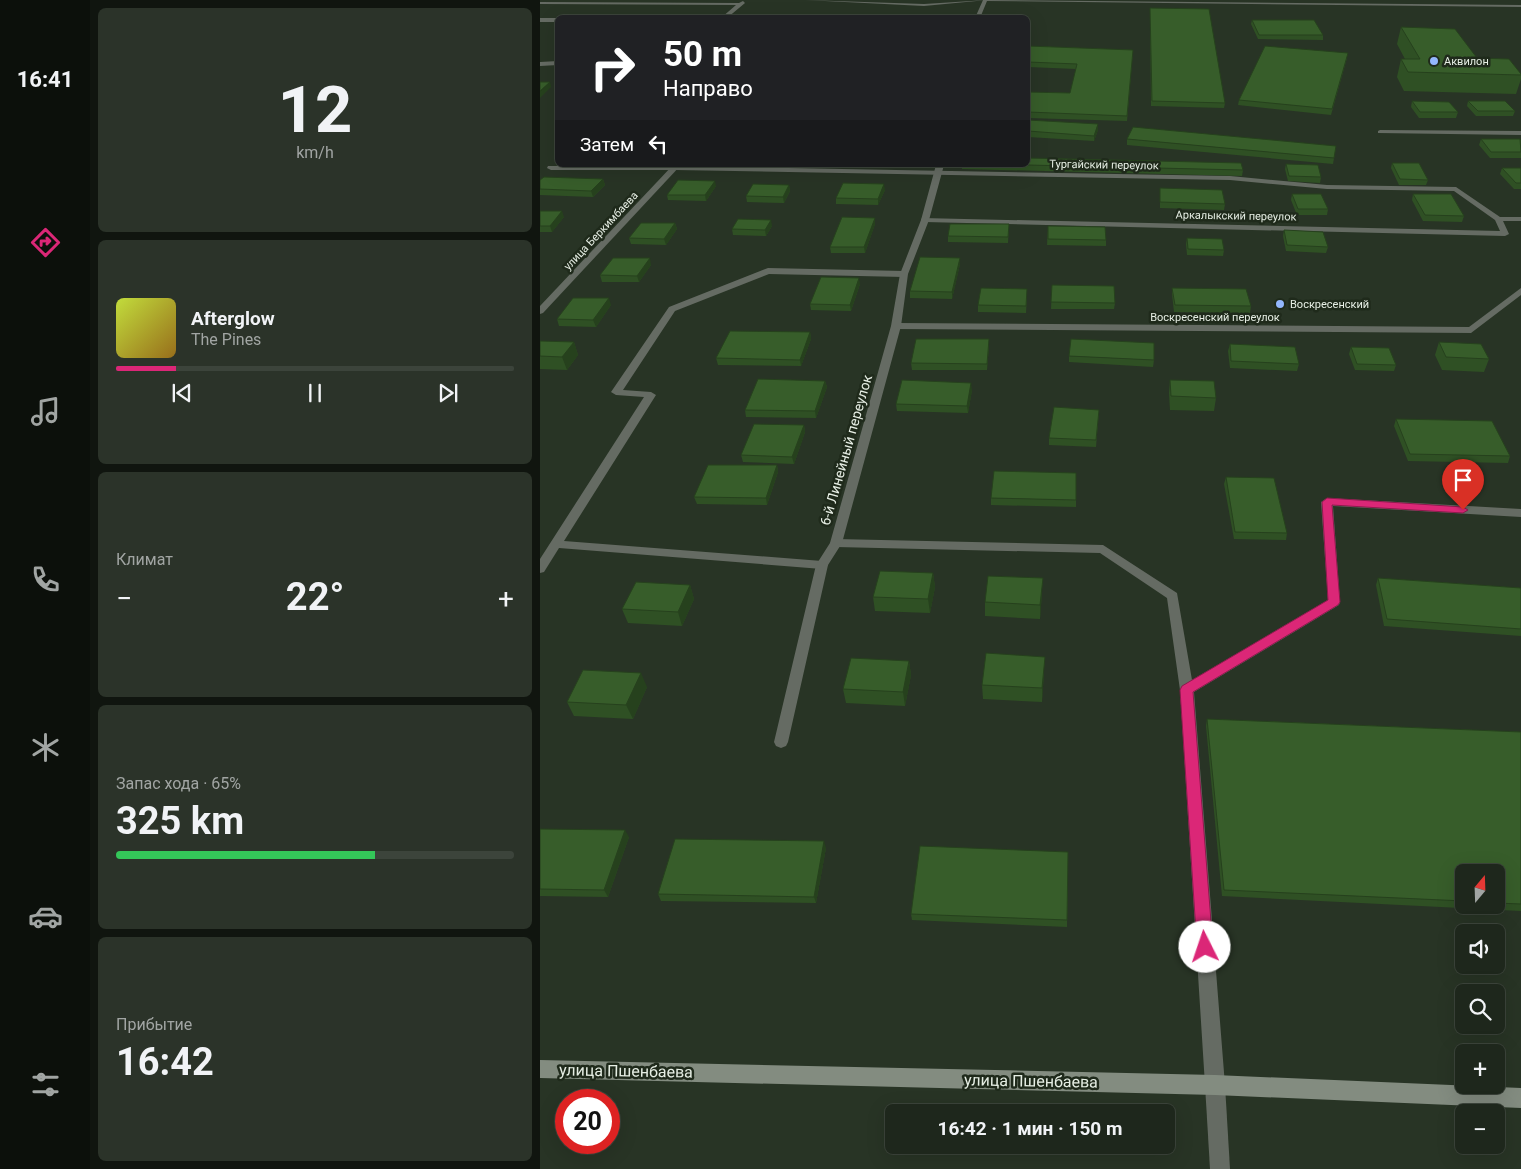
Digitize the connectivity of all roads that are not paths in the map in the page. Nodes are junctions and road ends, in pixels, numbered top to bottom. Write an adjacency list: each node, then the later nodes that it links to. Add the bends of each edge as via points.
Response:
1 (807, 0): 2 (street, via 924,4)
2 (985, 0): 5 (street); 7 (street)
3 (743, 2): 4 (street); 6 (street)
4 (540, 3)
5 (1521, 6)
6 (727, 15)
7 (978, 15)
8 (540, 20): 9 (street)
9 (555, 20)
10 (555, 63): 11 (street)
11 (540, 64)
12 (1380, 132): 13 (street)
13 (1521, 133)
14 (613, 167): 17 (street, Тургайский переулок)
15 (675, 167): 24 (street, улица Беркимбаева)
16 (764, 167): 18 (street, Тургайский переулок)
17 (550, 168)
18 (939, 169): 19 (street, Тургайский переулок, via 1230,178 1327,187 1456,188); 21 (street, 6-й Линейный переулок)
19 (1498, 219): 20 (street); 21 (street, Аркалыкский переулок, via 1506,234)
20 (1521, 219)
21 (926, 220): 22 (street, 6-й Линейный переулок)
22 (904, 274): 25 (street, 6-й Линейный переулок); 28 (street, via 768,271 672,309 616,392 651,395)
23 (1521, 291): 25 (street, Воскресенский переулок, via 1471,330)
24 (540, 311)
25 (896, 326): 27 (street, 6-й Линейный переулок)
26 (1521, 513): 31 (street, via 1327,502 1334,602)
27 (836, 543): 29 (street, 6-й Линейный переулок); 31 (street, via 1103,548 1174,596)
28 (557, 544): 29 (street); 30 (street)
29 (822, 565): 32 (street, 6-й Линейный переулок)
30 (540, 569)
31 (1187, 690): 34 (street)
32 (781, 742)
33 (540, 1069): 34 (street, улица Пшенбаева)
34 (1215, 1086): 35 (street, улица Пшенбаева); 36 (street)
35 (1521, 1098)
36 (1220, 1169)

